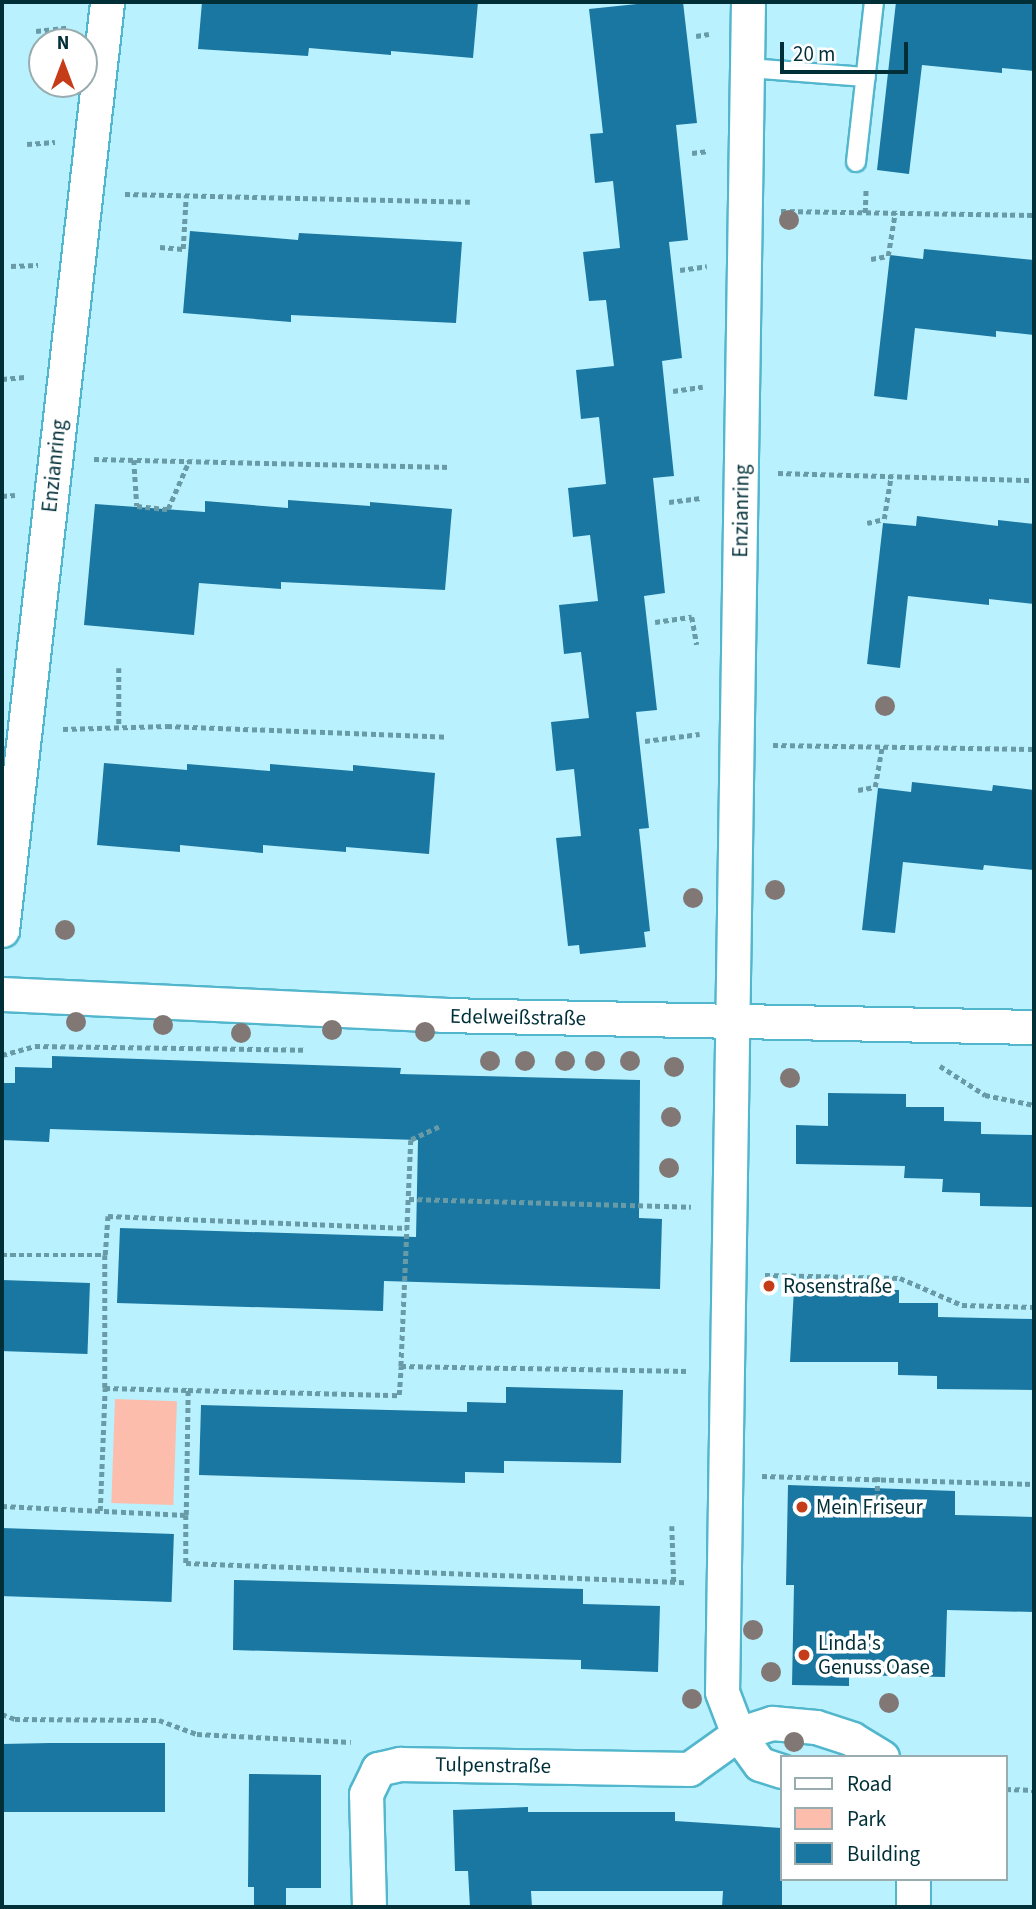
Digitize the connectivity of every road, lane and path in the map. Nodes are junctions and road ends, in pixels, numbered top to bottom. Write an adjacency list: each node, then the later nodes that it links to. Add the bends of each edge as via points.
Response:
1 (107, 2): 7 (street, Enzianring)
2 (748, 2): 4 (street, Enzianring)
3 (874, 2): 5 (lane)
4 (748, 68): 5 (lane); 10 (street, Enzianring)
5 (866, 77): 6 (lane)
6 (856, 162)
7 (85, 193): 8 (path); 15 (street, Enzianring)
8 (186, 196): 9 (path); 13 (path, via 183,249)
9 (470, 202)
10 (745, 211): 11 (path); 19 (street, Enzianring)
11 (895, 213): 12 (path); 14 (path, via 888,256)
12 (1034, 215)
13 (160, 247)
14 (871, 259)
15 (55, 458): 16 (path); 25 (street, Enzianring)
16 (134, 460): 17 (path); 17 (path, via 137,506 168,509)
17 (189, 461): 18 (path)
18 (451, 467)
19 (742, 472): 20 (path); 27 (street, Enzianring)
20 (891, 476): 21 (path); 22 (path, via 884,519)
21 (1034, 480)
22 (867, 523)
23 (119, 668): 24 (path)
24 (119, 727): 25 (path); 26 (path)
25 (24, 730): 32 (street, Enzianring)
26 (447, 737)
27 (738, 737): 28 (path); 29 (path); 34 (street, Enzianring)
28 (646, 741)
29 (882, 747): 30 (path); 31 (path, via 875,787)
30 (1034, 749)
31 (858, 790)
32 (2, 930)
33 (2, 995): 34 (street, Edelweißstraße, via 442,1015)
34 (734, 1020): 35 (street, Edelweißstraße); 42 (street)
35 (1034, 1027)
36 (306, 1051): 37 (path, via 35,1046)
37 (2, 1055)
38 (929, 1059): 39 (path, via 985,1095)
39 (1034, 1105)
40 (439, 1127): 41 (path, via 411,1140)
41 (409, 1199): 42 (path); 43 (path)
42 (730, 1209): 46 (street)
43 (407, 1228): 45 (path, via 108,1216); 48 (path)
44 (2, 1255): 45 (path)
45 (105, 1255): 50 (path)
46 (730, 1274): 47 (path, via 900,1278 962,1305); 49 (street)
47 (1034, 1307)
48 (401, 1366): 49 (path); 51 (path, via 399,1395)
49 (728, 1372): 61 (street)
50 (105, 1388): 51 (path); 57 (path)
51 (188, 1390): 58 (path)
52 (792, 1476): 53 (path)
53 (878, 1477): 54 (path); 55 (path, via 877,1502)
54 (1034, 1484)
55 (900, 1503)
56 (2, 1506): 57 (path)
57 (100, 1511): 58 (path)
58 (186, 1515): 60 (path, via 186,1563)
59 (672, 1526): 60 (path)
60 (674, 1582): 61 (path)
61 (724, 1584): 63 (street, via 722,1692)
62 (2, 1714): 65 (path, via 15,1719 159,1720 197,1734 365,1742)
63 (738, 1734): 64 (street, via 772,1723 816,1727 852,1739); 65 (street, Tulpenstraße, via 689,1769 400,1764); 66 (street, via 760,1764)
64 (879, 1755)
65 (378, 1769): 70 (street, via 366,1794)
66 (780, 1770)
67 (1008, 1789): 68 (path)
68 (1034, 1790)
69 (913, 1881): 71 (street)
70 (369, 1907)
71 (913, 1907)

